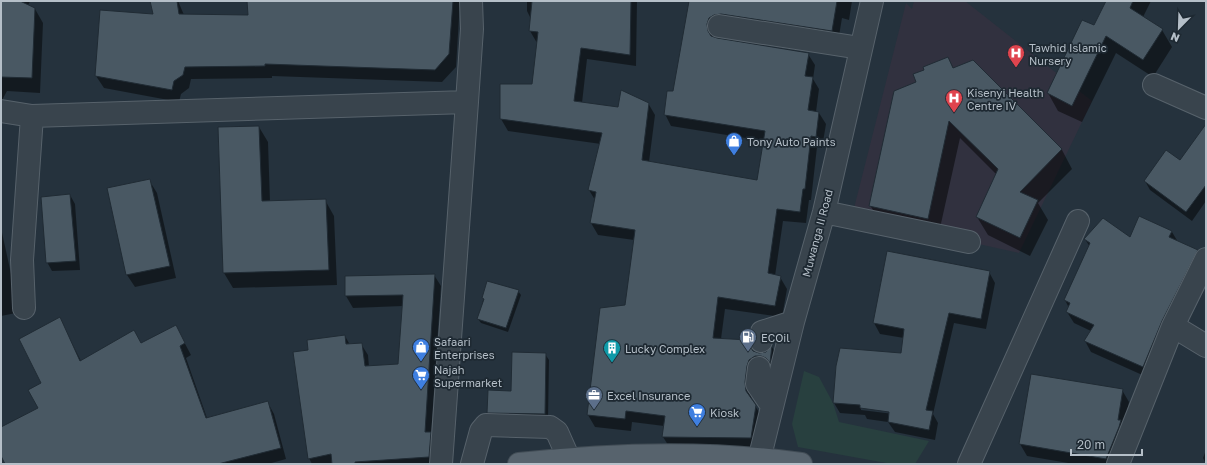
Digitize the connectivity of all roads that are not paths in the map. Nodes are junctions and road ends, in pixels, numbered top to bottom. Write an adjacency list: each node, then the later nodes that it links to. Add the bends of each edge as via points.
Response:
1 (472, 1): 6 (street)
2 (872, 1): 4 (street, Muwanga II Road)
3 (719, 26): 4 (street)
4 (860, 48): 10 (street, Muwanga II Road)
5 (1154, 85): 7 (street)
6 (467, 102): 9 (street); 23 (street)
7 (1206, 108)
8 (1, 110): 9 (street)
9 (32, 116): 14 (street, via 22,260)
10 (824, 212): 12 (street); 15 (street, Muwanga II Road)
11 (1078, 221): 27 (street)
12 (969, 242)
13 (1206, 259): 16 (street)
14 (24, 308)
15 (793, 322): 17 (street, via 762,332); 20 (street, Muwanga II Road)
16 (1173, 326): 18 (street); 28 (street)
17 (761, 341)
18 (1206, 346)
19 (759, 368): 20 (street, via 757,384)
20 (772, 406): 22 (street, Muwanga II Road)
21 (569, 460): 22 (main road, via 628,456); 24 (street, via 557,432 550,427 486,425 481,431); 25 (main road)
22 (759, 461): 26 (main road)
23 (441, 464)
24 (472, 464)
25 (519, 464)
26 (801, 464)
27 (969, 464)
28 (1118, 464)

